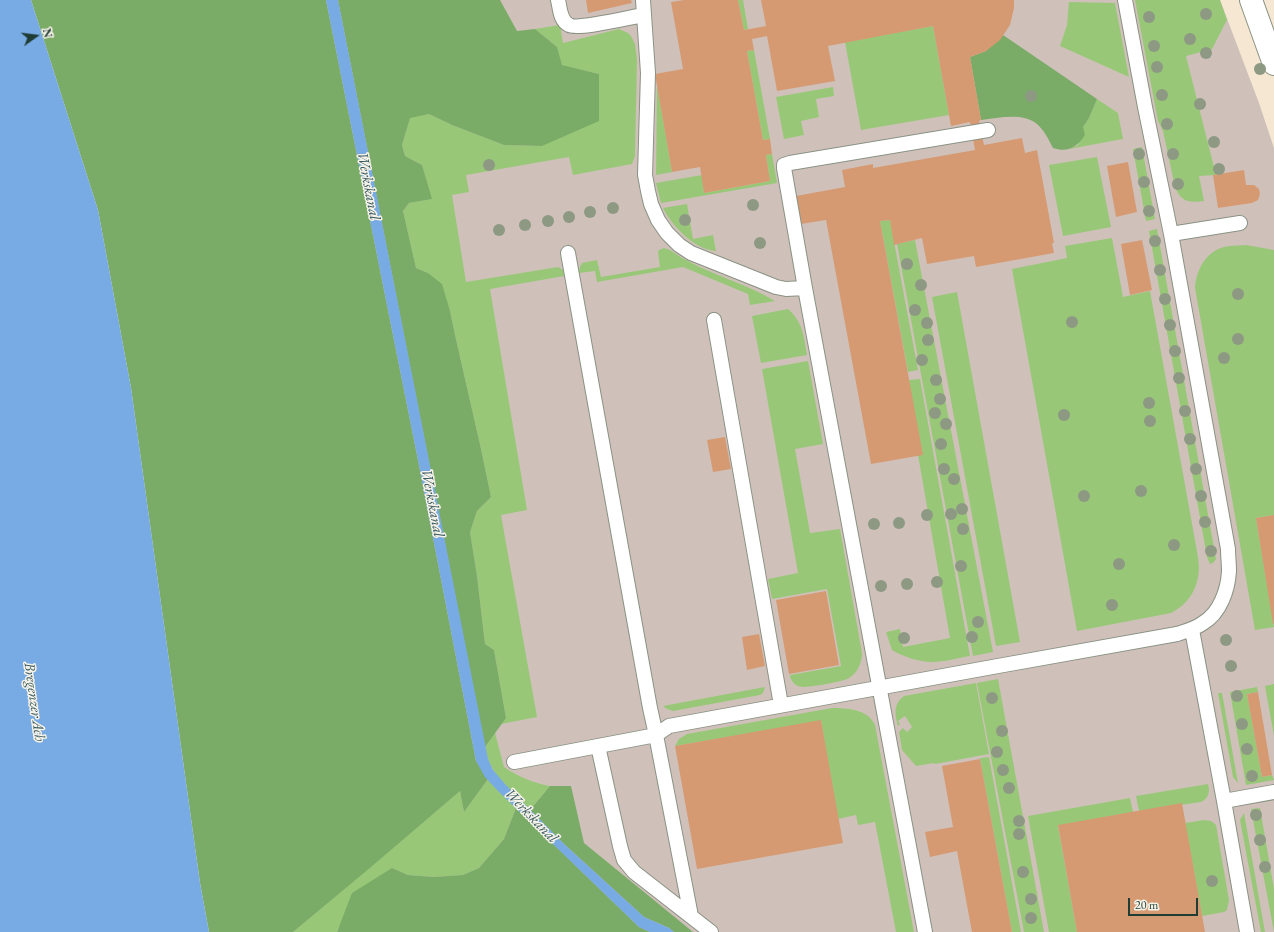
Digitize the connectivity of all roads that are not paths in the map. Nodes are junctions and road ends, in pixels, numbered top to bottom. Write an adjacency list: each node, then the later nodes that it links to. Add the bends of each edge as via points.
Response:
1 (558, 0): 5 (lane, via 561,15 569,26)
2 (643, 0): 5 (lane)
3 (1125, 0): 9 (lane)
4 (1251, 0): 6 (street)
5 (644, 15): 11 (lane, via 648,73 645,175 651,204 658,220 679,245 691,252 776,287)
6 (1274, 64)
7 (988, 130): 11 (lane, via 784,165)
8 (1240, 223): 9 (lane)
9 (1171, 234): 13 (lane, via 1228,549 1229,571 1222,601 1205,623)
10 (568, 253): 16 (lane)
11 (805, 288): 14 (lane)
12 (714, 320): 15 (lane)
13 (1192, 630): 14 (lane); 20 (lane)
14 (879, 687): 15 (lane); 23 (lane)
15 (781, 705): 16 (lane, via 669,726)
16 (656, 735): 17 (lane); 21 (lane)
17 (598, 746): 18 (lane); 21 (lane, via 624,860 634,872)
18 (514, 762)
19 (1274, 792): 20 (lane)
20 (1224, 801): 24 (lane)
21 (691, 916): 22 (lane)
22 (711, 932)
23 (925, 932)
24 (1246, 932)

